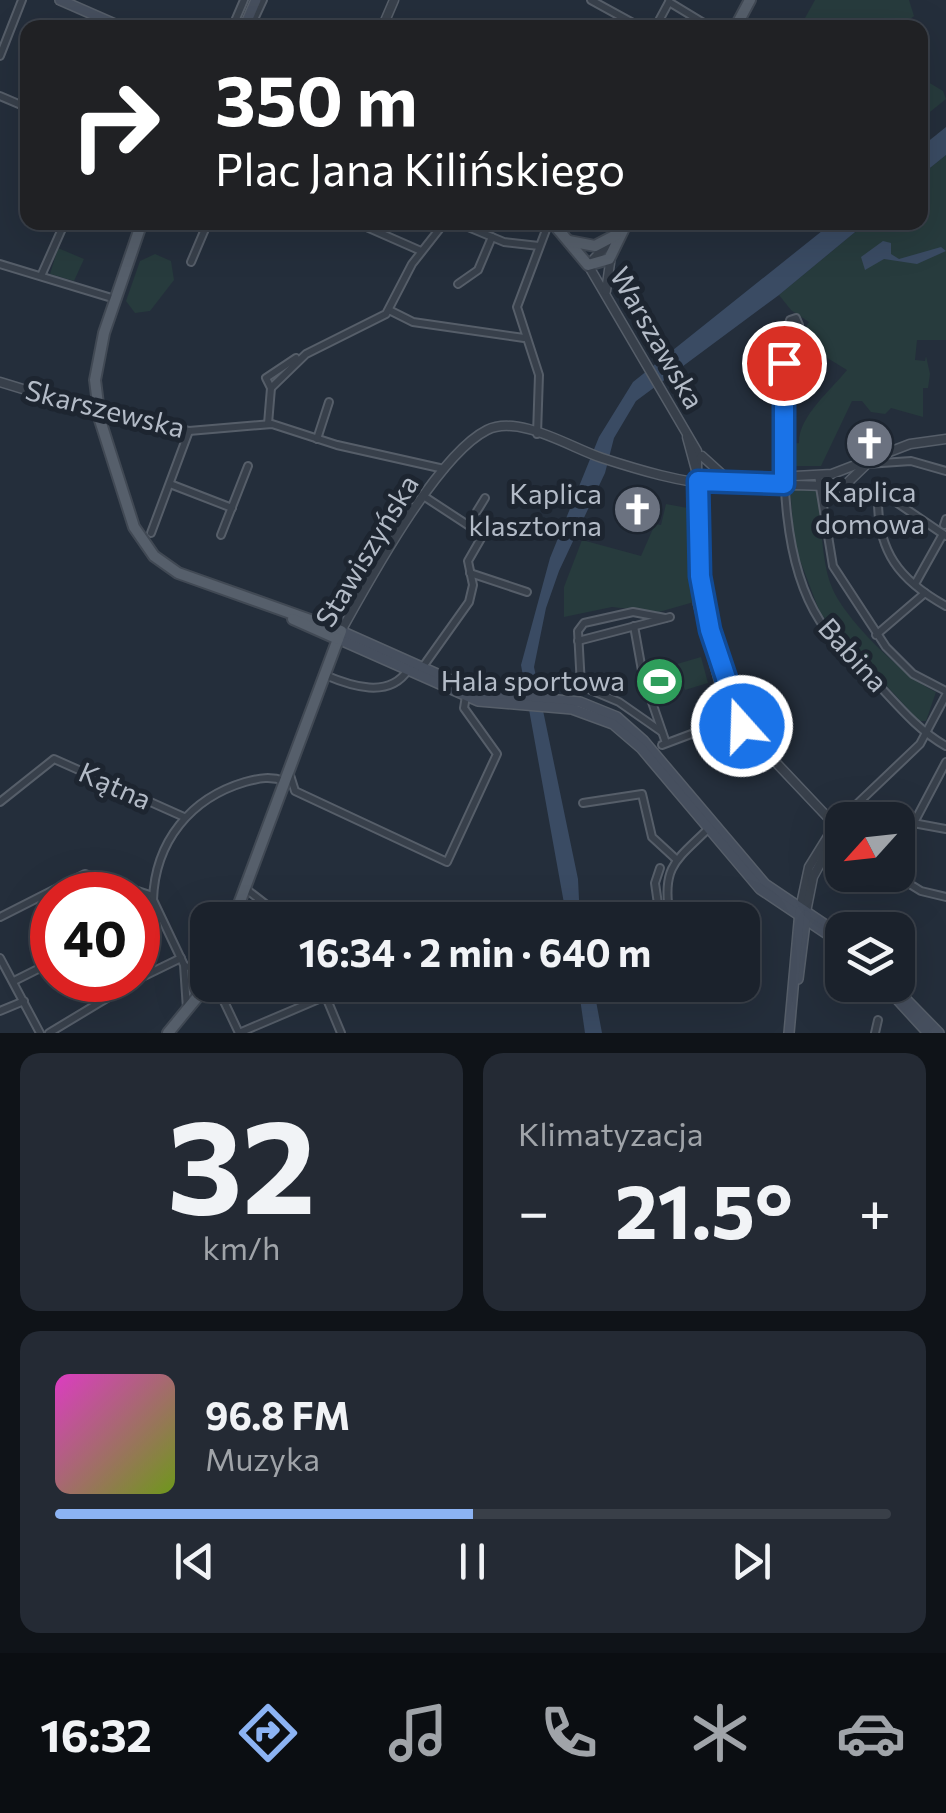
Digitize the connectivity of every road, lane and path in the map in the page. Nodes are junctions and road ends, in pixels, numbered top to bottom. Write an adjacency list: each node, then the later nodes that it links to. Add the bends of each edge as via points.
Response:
1 (22, 0): 8 (street)
2 (60, 0): 5 (main road)
3 (590, 0): 6 (street)
4 (670, 1): 7 (street)
5 (106, 20)
6 (627, 20)
7 (700, 20)
8 (0, 56)
9 (61, 230): 28 (street)
10 (139, 230): 31 (main road)
11 (205, 230): 25 (street)
12 (373, 230): 23 (street)
13 (439, 230): 23 (street)
14 (475, 230): 19 (street)
15 (547, 230): 22 (street)
16 (558, 230): 20 (main road, Warszawska)
17 (620, 230): 21 (main road)
18 (622, 230): 24 (main road)
19 (492, 237): 22 (street); 29 (street, via 478,270)
20 (568, 241): 21 (main road); 27 (main road, Warszawska)
21 (611, 241): 27 (street)
22 (540, 246): 33 (street, via 519,297)
23 (422, 251): 32 (street)
24 (611, 256): 27 (main road); 30 (street)
25 (191, 262)
26 (0, 264): 28 (street)
27 (588, 265): 30 (street, Warszawska)
28 (42, 276): 31 (street)
29 (458, 284)
30 (606, 296): 40 (street, Warszawska)
31 (115, 299): 37 (main road, via 96,366)
32 (388, 310): 33 (street, via 413,322); 38 (street, via 266,378)
33 (524, 338): 41 (street, via 539,375)
34 (784, 342): 54 (street, Babina)
35 (0, 382): 37 (street, Skarszewska)
36 (329, 402): 42 (street)
37 (98, 412): 39 (street, Skarszewska); 75 (main road, via 129,515 143,542 169,567)
38 (272, 424): 39 (street, Skarszewska); 42 (street, Skarszewska)
39 (189, 431): 57 (street)
40 (686, 431): 45 (street, Warszawska); 56 (street, Warszawska)
41 (537, 434): 49 (street, Stawiszyńska, via 489,428); 56 (street, Stawiszyńska, via 618,463)
42 (317, 439): 49 (street, Skarszewska)
43 (946, 439): 44 (street)
44 (894, 449): 46 (street); 47 (street)
45 (697, 451): 53 (street); 56 (street, Warszawska)
46 (896, 461): 47 (street); 51 (street)
47 (869, 462): 50 (street); 55 (street)
48 (248, 466): 63 (street)
49 (444, 469): 60 (street, Stawiszyńska)
50 (845, 470): 52 (street); 55 (street)
51 (946, 471)
52 (818, 475): 54 (street); 58 (street)
53 (724, 476): 54 (street); 56 (street)
54 (786, 480): 56 (street); 58 (street); 85 (street, Babina, via 791,550 816,614)
55 (853, 480): 59 (street)
56 (698, 481): 83 (street, via 700,576)
57 (170, 484): 63 (street); 65 (street)
58 (820, 486): 59 (street); 74 (street, via 828,556)
59 (842, 488): 61 (street)
60 (425, 497): 64 (street); 75 (street, Stawiszyńska)
61 (878, 497): 67 (street, via 900,503); 69 (street, via 884,548)
62 (486, 498): 64 (street)
63 (232, 508): 66 (street)
64 (473, 518): 68 (street, via 483,534 469,558)
65 (152, 533)
66 (220, 535)
67 (944, 535): 69 (street)
68 (470, 573): 70 (street); 77 (street, via 468,602)
69 (916, 584): 71 (street)
70 (527, 592)
71 (926, 593): 72 (street); 74 (street)
72 (946, 606)
73 (634, 626): 76 (street); 76 (street, via 668,617 635,612 584,623); 84 (street, via 642,676)
74 (876, 634): 80 (street, via 913,674)
75 (339, 635): 77 (main road); 78 (main road); 79 (main road, Stawiszyńska)
76 (578, 641): 84 (street, via 582,688 619,702)
77 (422, 668): 81 (main road)
78 (408, 670): 79 (street, via 397,682 367,688); 81 (main road)
79 (324, 675): 88 (main road, Stawiszyńska)
80 (946, 693): 85 (street)
81 (470, 694): 82 (main road); 88 (street, via 464,708 497,754 447,862 295,791)
82 (558, 704): 96 (main road, via 626,733); 107 (main road, via 596,707 630,727)
83 (736, 718): 84 (street, via 664,744); 92 (street)
84 (662, 732)
85 (926, 734): 86 (street, Babina); 90 (street)
86 (946, 746)
87 (946, 762): 94 (street)
88 (286, 776): 93 (street, via 223,788); 105 (main road, Stawiszyńska)
89 (0, 802): 93 (street, Kątna, via 54,759)
90 (858, 802)
91 (583, 804): 100 (street, via 642,794 652,837)
92 (825, 814)
93 (184, 816): 102 (street)
94 (915, 819)
95 (915, 823): 97 (street)
96 (708, 828): 100 (street); 115 (main road, via 760,888)
97 (946, 829)
98 (825, 840): 106 (street)
99 (825, 859): 115 (street)
100 (677, 860): 103 (street)
101 (660, 868): 103 (street)
102 (160, 872)
103 (660, 882): 112 (street); 113 (street)
104 (915, 887): 108 (street)
105 (245, 888): 110 (main road, Stawiszyńska); 111 (street)
106 (803, 889): 107 (street); 115 (street)
107 (783, 897): 115 (main road)
108 (946, 897)
109 (30, 902): 116 (street)
110 (240, 902)
111 (263, 902)
112 (660, 902)
113 (666, 902)
114 (160, 913): 120 (street)
115 (803, 914): 117 (main road); 118 (main road); 141 (main road)
116 (0, 917)
117 (825, 926)
118 (825, 931)
119 (0, 958): 124 (street)
120 (183, 962): 121 (street); 122 (street); 134 (street)
121 (190, 968)
122 (160, 971)
123 (30, 972): 124 (street)
124 (14, 980): 125 (street)
125 (24, 1001): 133 (street); 136 (street)
126 (101, 1002): 137 (street)
127 (194, 1002): 134 (main road)
128 (224, 1002): 139 (street)
129 (312, 1002): 139 (street)
130 (328, 1002): 140 (street)
131 (900, 1002): 143 (main road)
132 (908, 1002): 144 (main road)
133 (0, 1010)
134 (188, 1010): 138 (main road)
135 (878, 1020): 142 (street)
136 (40, 1033)
137 (50, 1033)
138 (168, 1033)
139 (239, 1033)
140 (341, 1033)
141 (789, 1033)
142 (875, 1033)
143 (928, 1033)
144 (938, 1033)

